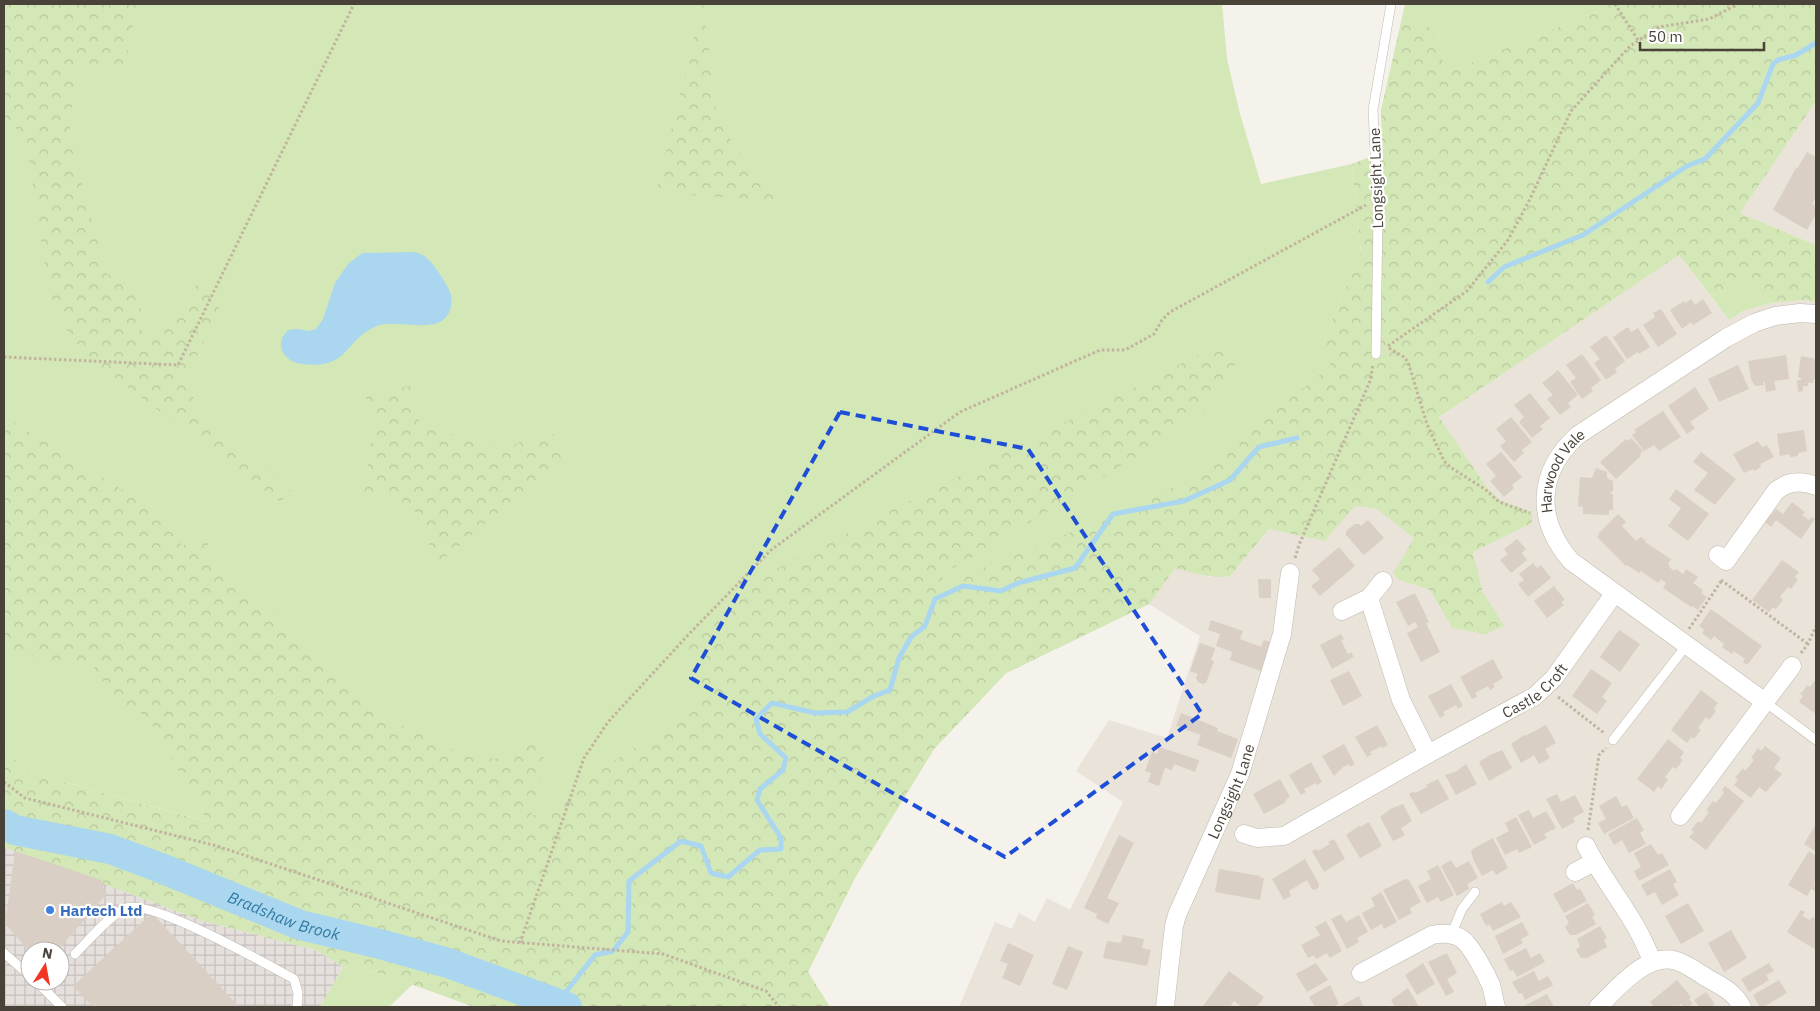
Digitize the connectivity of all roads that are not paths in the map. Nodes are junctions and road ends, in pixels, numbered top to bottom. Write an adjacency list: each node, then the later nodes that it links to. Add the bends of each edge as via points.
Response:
1 (1391, 4): 3 (lane, Longsight Lane, via 1373,110 1377,200)
2 (1816, 314): 8 (street, Harwood Vale, via 1775,316 1726,338 1578,435 1559,457 1548,482 1545,512 1552,534 1571,561)
3 (1376, 354)
4 (1816, 486): 5 (street, via 1795,482 1784,484)
5 (1722, 558)
6 (1290, 573): 32 (street, Longsight Lane, via 1282,634 1240,774 1177,915)
7 (1383, 581): 9 (street)
8 (1614, 594): 11 (street, Harwood Vale); 16 (street, Castle Croft, via 1545,688)
9 (1369, 598): 10 (street); 16 (street, via 1400,700)
10 (1342, 611)
11 (1683, 644): 13 (street, Harwood Vale); 14 (lane)
12 (1792, 666): 13 (street)
13 (1764, 702): 15 (lane, Harwood Vale); 17 (street, via 1688,796)
14 (1613, 740)
15 (1816, 740)
16 (1428, 754): 18 (street, Castle Croft, via 1284,836)
17 (1680, 816)
18 (1252, 841)
19 (1586, 846): 20 (street)
20 (1594, 862): 21 (street); 26 (street, via 1643,938)
21 (1576, 872)
22 (1475, 892): 23 (lane, via 1462,909)
23 (1451, 935): 28 (street, via 1432,935); 33 (street, via 1470,946 1490,984)
24 (4, 953): 27 (lane)
25 (75, 954): 31 (lane, via 116,913 128,907 146,908 209,934 294,978)
26 (1652, 962): 34 (street); 35 (street, via 1669,960 1689,967 1732,993)
27 (20, 967)
28 (1371, 974)
29 (46, 991): 30 (lane)
30 (62, 1007)
31 (297, 1007)
32 (1165, 1007)
33 (1496, 1007)
34 (1598, 1007)
35 (1742, 1007)

